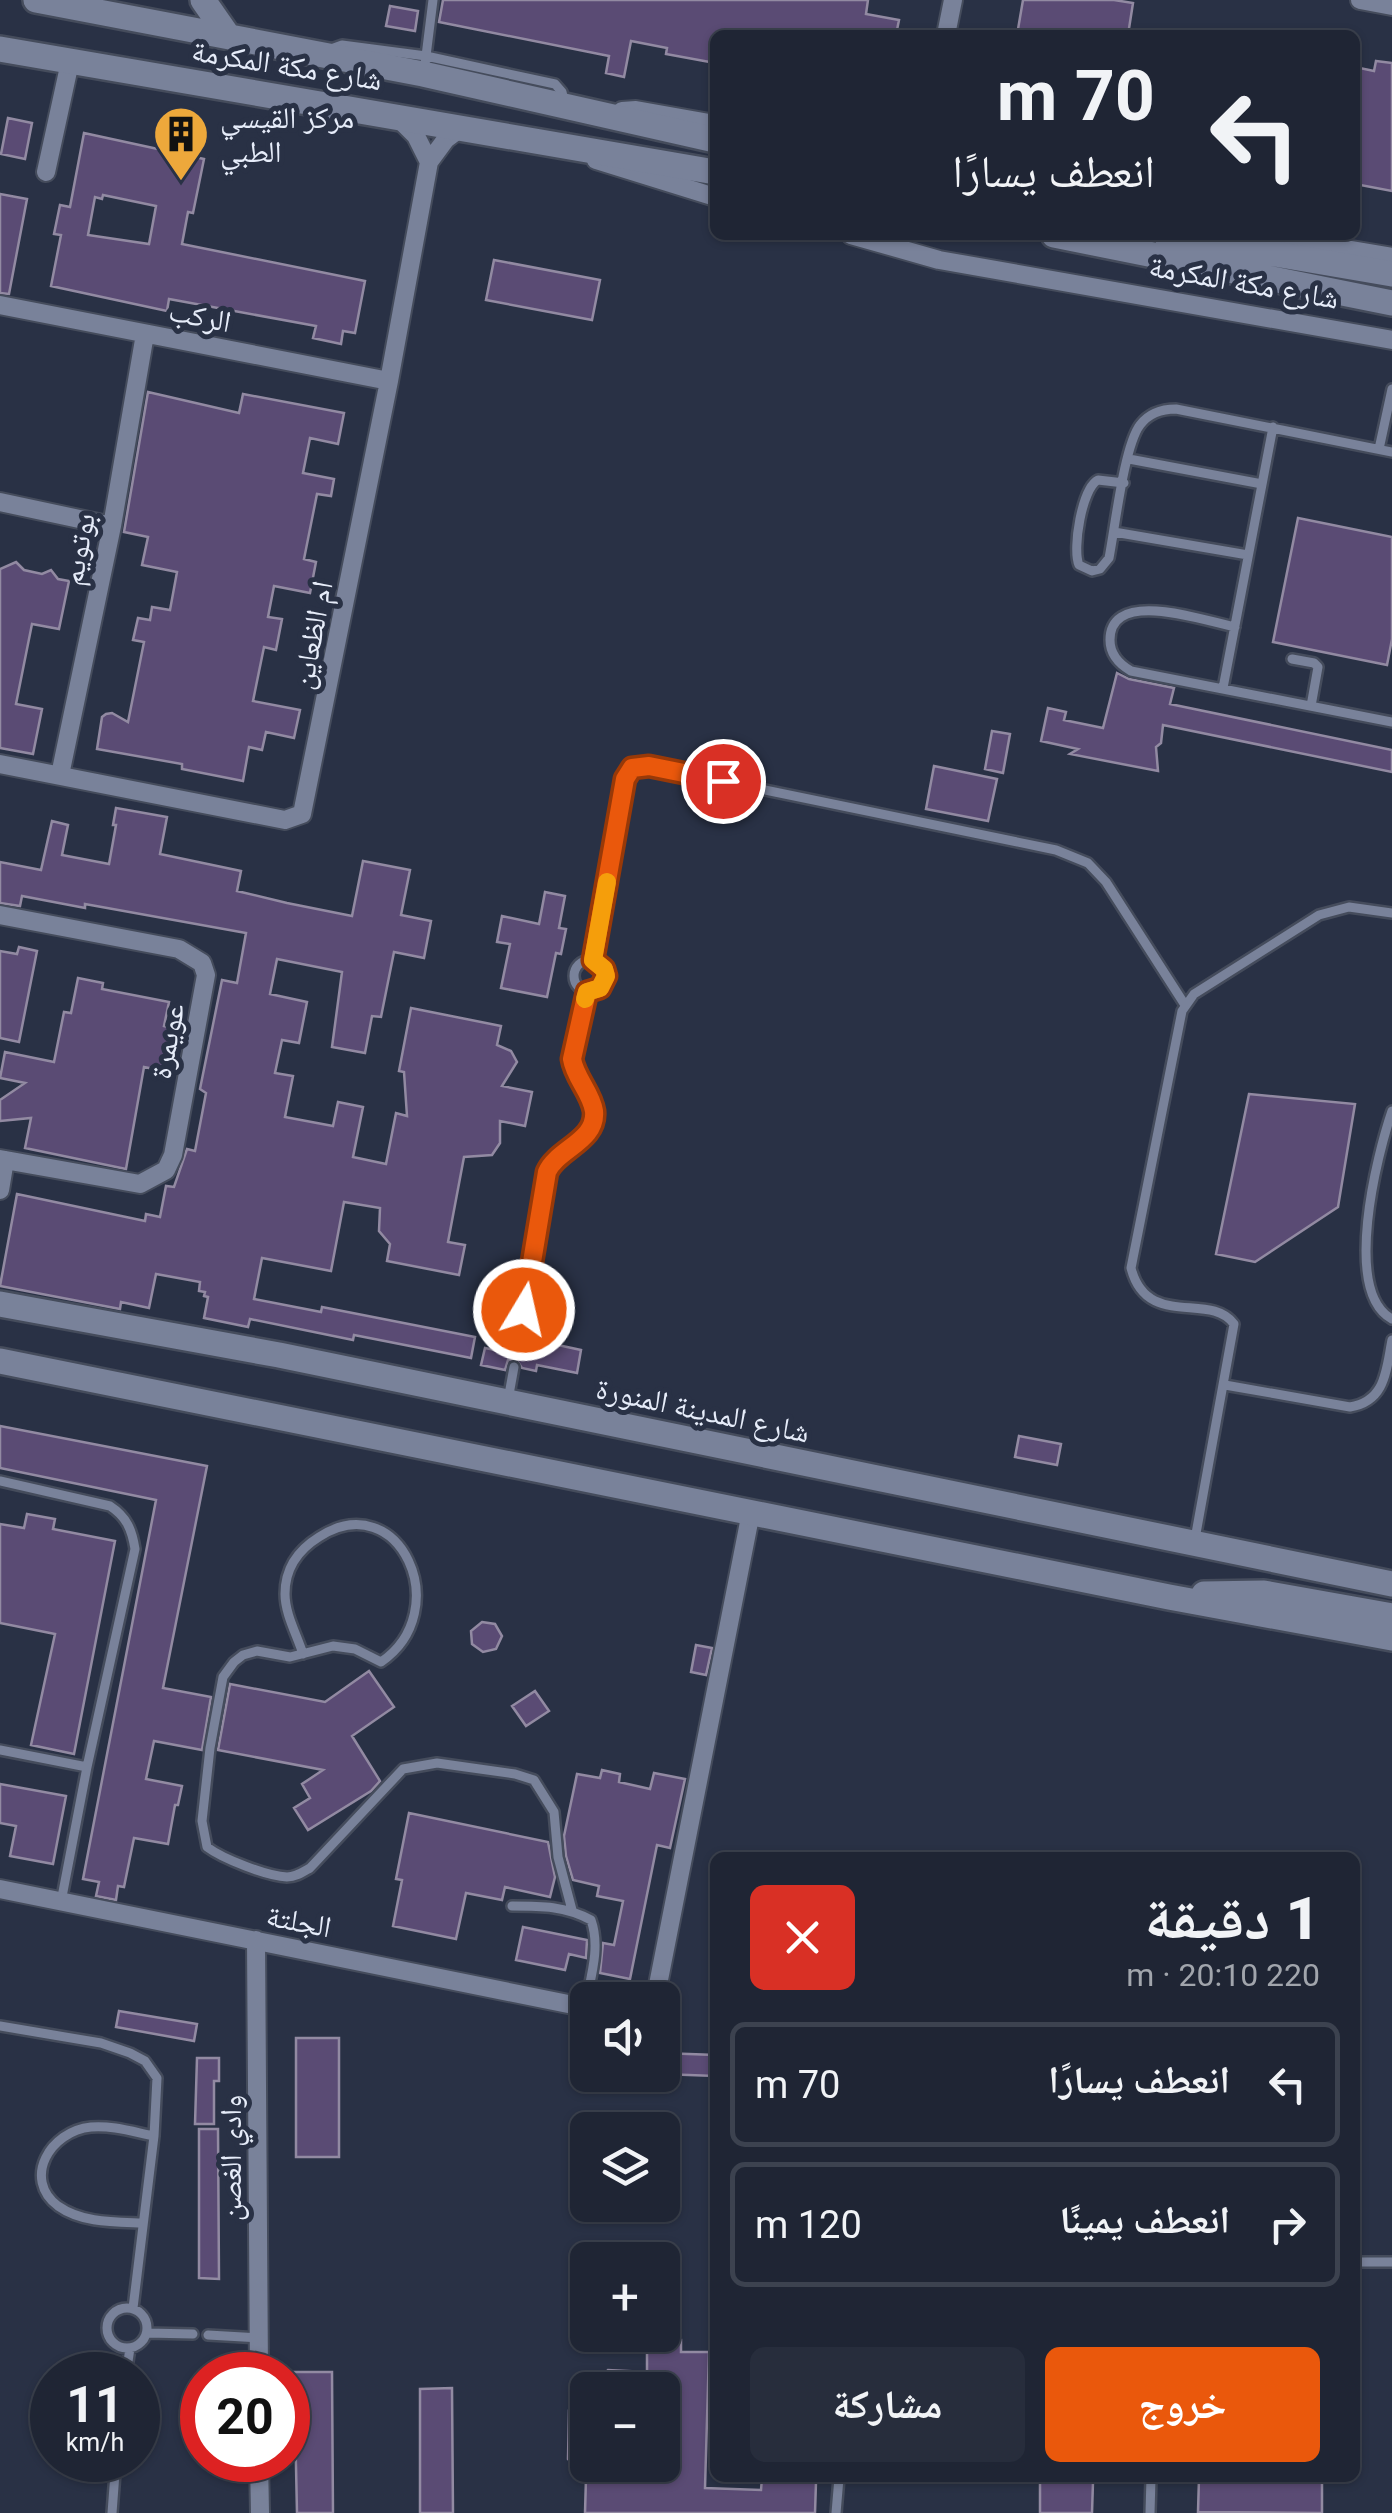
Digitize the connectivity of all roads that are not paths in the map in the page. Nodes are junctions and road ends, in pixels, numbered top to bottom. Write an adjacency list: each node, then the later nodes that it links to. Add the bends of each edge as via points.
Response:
1 (36, 0): 8 (street, شارع مكة المكرمة)
2 (155, 0): 8 (street)
3 (203, 0): 10 (street)
4 (433, 0): 13 (lane)
5 (953, 0): 9 (street)
6 (1360, 0): 7 (street)
7 (1392, 6)
8 (131, 16): 10 (street, شارع مكة المكرمة)
9 (947, 30)
10 (228, 36): 13 (street, شارع مكة المكرمة)
11 (0, 49): 12 (street, شارع مكة المكرمة)
12 (70, 62): 15 (street, شارع مكة المكرمة); 22 (street)
13 (425, 65): 14 (street, شارع مكة المكرمة)
14 (594, 113): 16 (street, شارع مكة المكرمة, via 636,110); 18 (street, شارع مكة المكرمة)
15 (396, 115): 17 (street, شارع مكة المكرمة); 20 (street)
16 (710, 123)
17 (462, 128): 19 (street, شارع مكة المكرمة); 20 (street)
18 (710, 139)
19 (563, 146): 21 (street, شارع مكة المكرمة); 23 (street, شارع مكة المكرمة)
20 (429, 162): 34 (street, ام الظعاين)
21 (710, 171)
22 (46, 172)
23 (710, 195)
24 (869, 240): 33 (street, شارع مكة المكرمة, via 939,260)
25 (1079, 240): 30 (street, شارع مكة المكرمة)
26 (1195, 240): 29 (street, شارع مكة المكرمة)
27 (1292, 240): 28 (street, شارع مكة المكرمة)
28 (1392, 257)
29 (1392, 274)
30 (1392, 303)
31 (0, 305): 32 (street, الركب)
32 (145, 334): 34 (street, الركب); 43 (street, بوتويم)
33 (1392, 340)
34 (389, 382): 52 (street, ام الظعاين, via 302,814 285,820)
35 (1392, 389): 37 (lane)
36 (1273, 426): 37 (lane); 39 (lane, via 1162,410 1138,428); 41 (lane)
37 (1380, 449): 38 (lane)
38 (1392, 452)
39 (1129, 459): 40 (lane); 41 (lane)
40 (1124, 483): 44 (lane); 44 (lane, via 1098,480 1088,486 1079,565 1092,572 1106,565)
41 (1262, 484): 45 (lane)
42 (0, 502): 43 (street)
43 (112, 526): 52 (street, بوتويم)
44 (1114, 532): 45 (lane)
45 (1248, 555): 46 (lane)
46 (1235, 626): 48 (lane); 48 (lane, via 1138,609 1111,632 1116,660 1132,671)
47 (1292, 658): 49 (lane, via 1318,668)
48 (1223, 688): 49 (lane)
49 (1311, 706): 50 (lane)
50 (1392, 722)
51 (0, 764): 52 (street, ام الظعاين)
52 (60, 775)
53 (1392, 913): 57 (lane, via 1349,908 1320,915)
54 (0, 915): 59 (street, عويمرة, via 179,949 202,963 206,975 166,1170 140,1184)
55 (593, 960): 56 (lane, via 606,976 600,988); 56 (lane, via 575,969 575,983); 57 (lane, via 625,779 632,768 649,766 1067,852 1106,882)
56 (587, 992): 64 (lane, via 572,1059 594,1118 585,1136 547,1172)
57 (1184, 1005): 67 (lane, via 1131,1268 1135,1285 1158,1302 1230,1318 1235,1331)
58 (1392, 1111): 62 (lane, via 1374,1170 1367,1270 1373,1302)
59 (2, 1160): 60 (street, عويمرة)
60 (0, 1190)
61 (0, 1304): 68 (street, شارع المدينة المنورة)
62 (1392, 1319)
63 (1392, 1340): 67 (lane, via 1380,1390 1362,1405)
64 (518, 1345)
65 (0, 1361): 70 (street)
66 (514, 1367): 68 (lane)
67 (1225, 1385): 71 (lane)
68 (508, 1403): 71 (street, شارع المدينة المنورة)
69 (0, 1481): 78 (lane, via 110,1506 132,1533)
70 (752, 1512): 73 (street); 85 (street)
71 (1194, 1544): 72 (street, شارع المدينة المنورة)
72 (1392, 1584)
73 (1170, 1597): 74 (street, via 1264,1594); 75 (street)
74 (1392, 1616)
75 (1392, 1638)
76 (303, 1654): 76 (lane, via 346,1647 380,1662 400,1647 418,1604 418,1582 402,1548 367,1524 340,1524 296,1556 285,1594); 82 (lane, via 243,1655 224,1677 202,1821 208,1847 285,1877 298,1875 403,1769 438,1763 514,1774 534,1780 554,1812)
77 (0, 1750): 78 (lane)
78 (87, 1767): 80 (lane)
79 (0, 1889): 80 (street, الجلتة)
80 (62, 1902): 83 (street, الجلتة)
81 (512, 1906): 82 (lane)
82 (572, 1910): 84 (lane, via 591,1920 596,1933)
83 (256, 1940): 86 (street, الجلتة); 96 (street, وادي الغصن)
84 (589, 1982)
85 (659, 1982)
86 (570, 2004)
87 (0, 2026): 88 (lane, via 101,2043 145,2060 157,2078)
88 (154, 2136): 89 (lane); 89 (lane, via 94,2127 70,2132 50,2148 43,2169 54,2203 66,2210 86,2219)
89 (142, 2223): 92 (lane)
90 (1360, 2262): 91 (lane)
91 (1392, 2262)
92 (132, 2308): 93 (lane, via 145,2318); 97 (lane, via 117,2310 107,2322 115,2344)
93 (147, 2334): 94 (lane); 97 (lane)
94 (193, 2334)
95 (208, 2336): 96 (lane)
96 (259, 2338): 99 (street, وادي الغصن)
97 (130, 2348): 98 (lane)
98 (129, 2352)
99 (259, 2352)
100 (114, 2482): 104 (lane)
101 (260, 2482): 105 (street)
102 (839, 2482): 106 (lane)
103 (1151, 2482): 107 (lane)
104 (112, 2513)
105 (260, 2513)
106 (836, 2513)
107 (1150, 2513)

